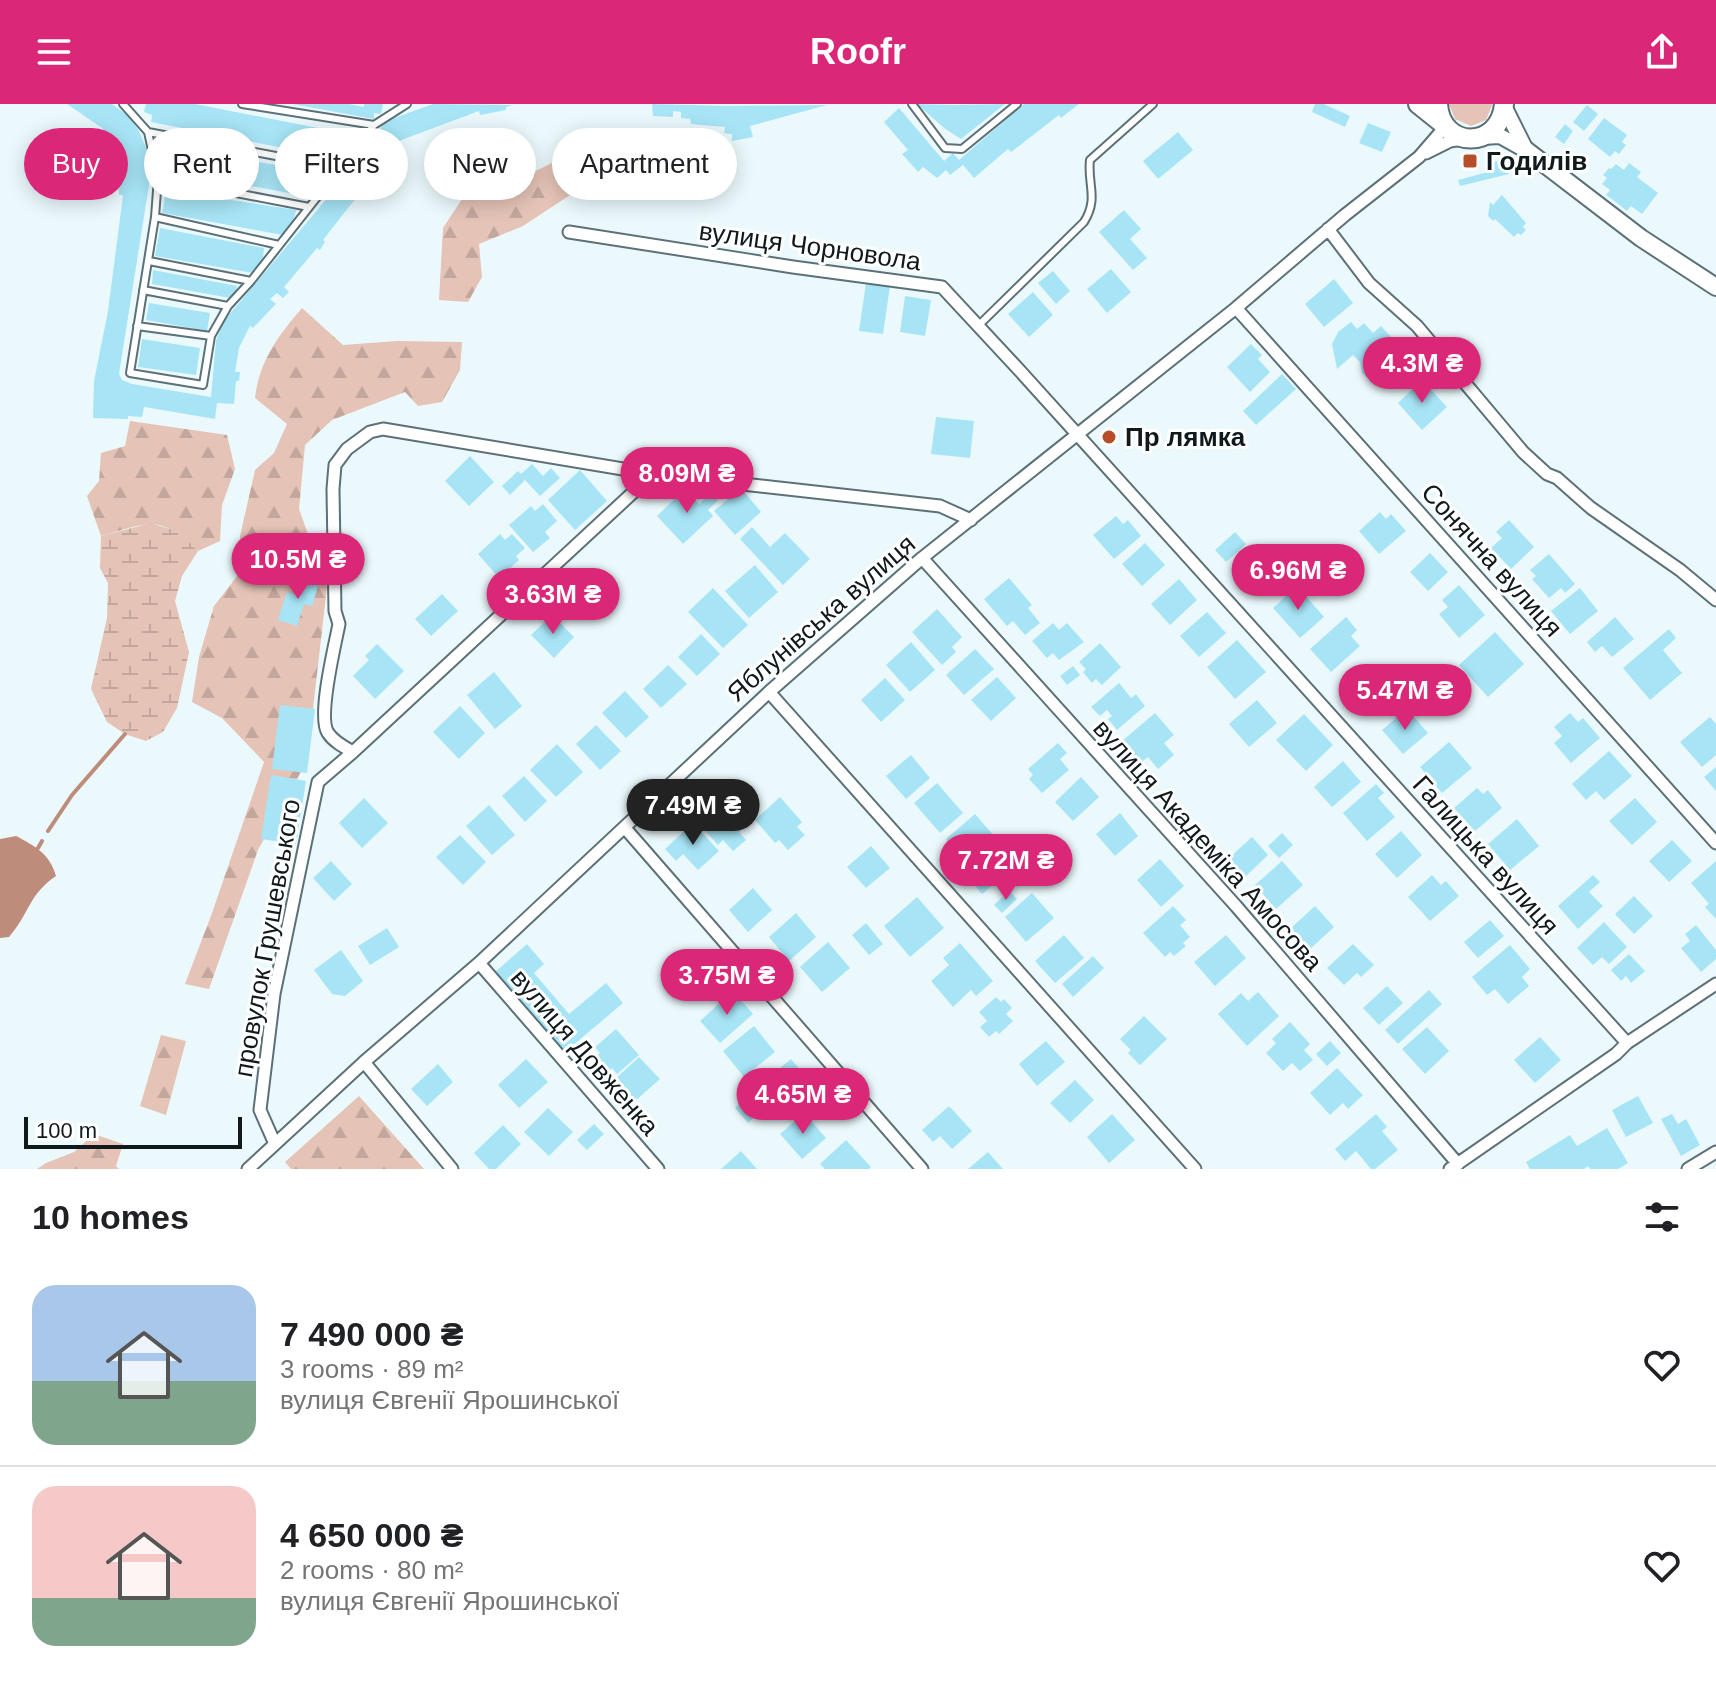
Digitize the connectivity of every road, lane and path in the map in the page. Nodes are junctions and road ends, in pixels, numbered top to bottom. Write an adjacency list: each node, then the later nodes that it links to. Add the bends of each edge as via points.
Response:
1 (123, 104): 12 (lane)
2 (242, 104): 10 (lane)
3 (407, 104): 10 (lane)
4 (912, 104): 5 (lane, via 945,148 962,149)
5 (1017, 104)
6 (1153, 104): 32 (lane, via 1090,160 1093,194 1084,222)
7 (1418, 104): 11 (main road)
8 (1438, 104): 11 (main road)
9 (1504, 105): 14 (main road, via 1497,125); 15 (street)
10 (374, 125): 13 (lane)
11 (1444, 125): 14 (main road); 16 (street, Яблунівська вулиця)
12 (144, 128)
13 (372, 128)
14 (1474, 138): 15 (street, via 1500,136); 16 (street, via 1450,141)
15 (1526, 150): 27 (main road, via 1641,238)
16 (1419, 157): 22 (street, Яблунівська вулиця)
17 (259, 197): 20 (lane)
18 (156, 200): 21 (lane)
19 (315, 200): 20 (lane)
20 (309, 207): 24 (lane)
21 (155, 217): 24 (lane); 25 (lane)
22 (1328, 229): 30 (street, Яблунівська вулиця); 38 (street, via 1369,283 1417,326 1523,452)
23 (569, 232): 32 (street, вулиця Чорновола, via 942,287)
24 (279, 245): 26 (lane)
25 (149, 261): 26 (lane); 28 (lane)
26 (251, 281): 29 (lane)
27 (1716, 287)
28 (143, 290): 29 (lane); 31 (lane)
29 (228, 306): 33 (lane)
30 (1236, 308): 34 (street, Яблунівська вулиця); 42 (street, Сонячна вулиця)
31 (137, 326): 33 (lane); 33 (lane, via 130,373 203,385)
32 (978, 326): 34 (street, вулиця Чорновола)
33 (211, 336)
34 (1077, 435): 36 (street, Яблунівська вулиця); 45 (street, Галицька вулиця)
35 (653, 474): 36 (street, via 940,506); 40 (street, провулок Грушевського); 40 (street, via 383,429 347,449 335,465 339,624 324,715 326,730)
36 (971, 520): 37 (street, Яблунівська вулиця)
37 (922, 558): 39 (street, Яблунівська вулиця); 49 (street, вулиця Академіка Амосова, via 1236,906)
38 (1716, 600)
39 (769, 692): 41 (street, Яблунівська вулиця); 54 (street)
40 (353, 752): 47 (street, провулок Грушевського, via 318,782 274,994 260,1110)
41 (625, 828): 43 (street, Яблунівська вулиця); 53 (street)
42 (1716, 843)
43 (479, 963): 46 (street, Яблунівська вулиця); 52 (street, вулиця Довженка)
44 (1716, 984): 45 (street)
45 (1627, 1043): 49 (street)
46 (364, 1062): 47 (street, Яблунівська вулиця); 51 (street)
47 (275, 1144): 50 (street, Яблунівська вулиця)
48 (1716, 1152): 55 (street)
49 (1454, 1167)
50 (248, 1169)
51 (452, 1169)
52 (658, 1169)
53 (922, 1169)
54 (1195, 1169)
55 (1688, 1169)

